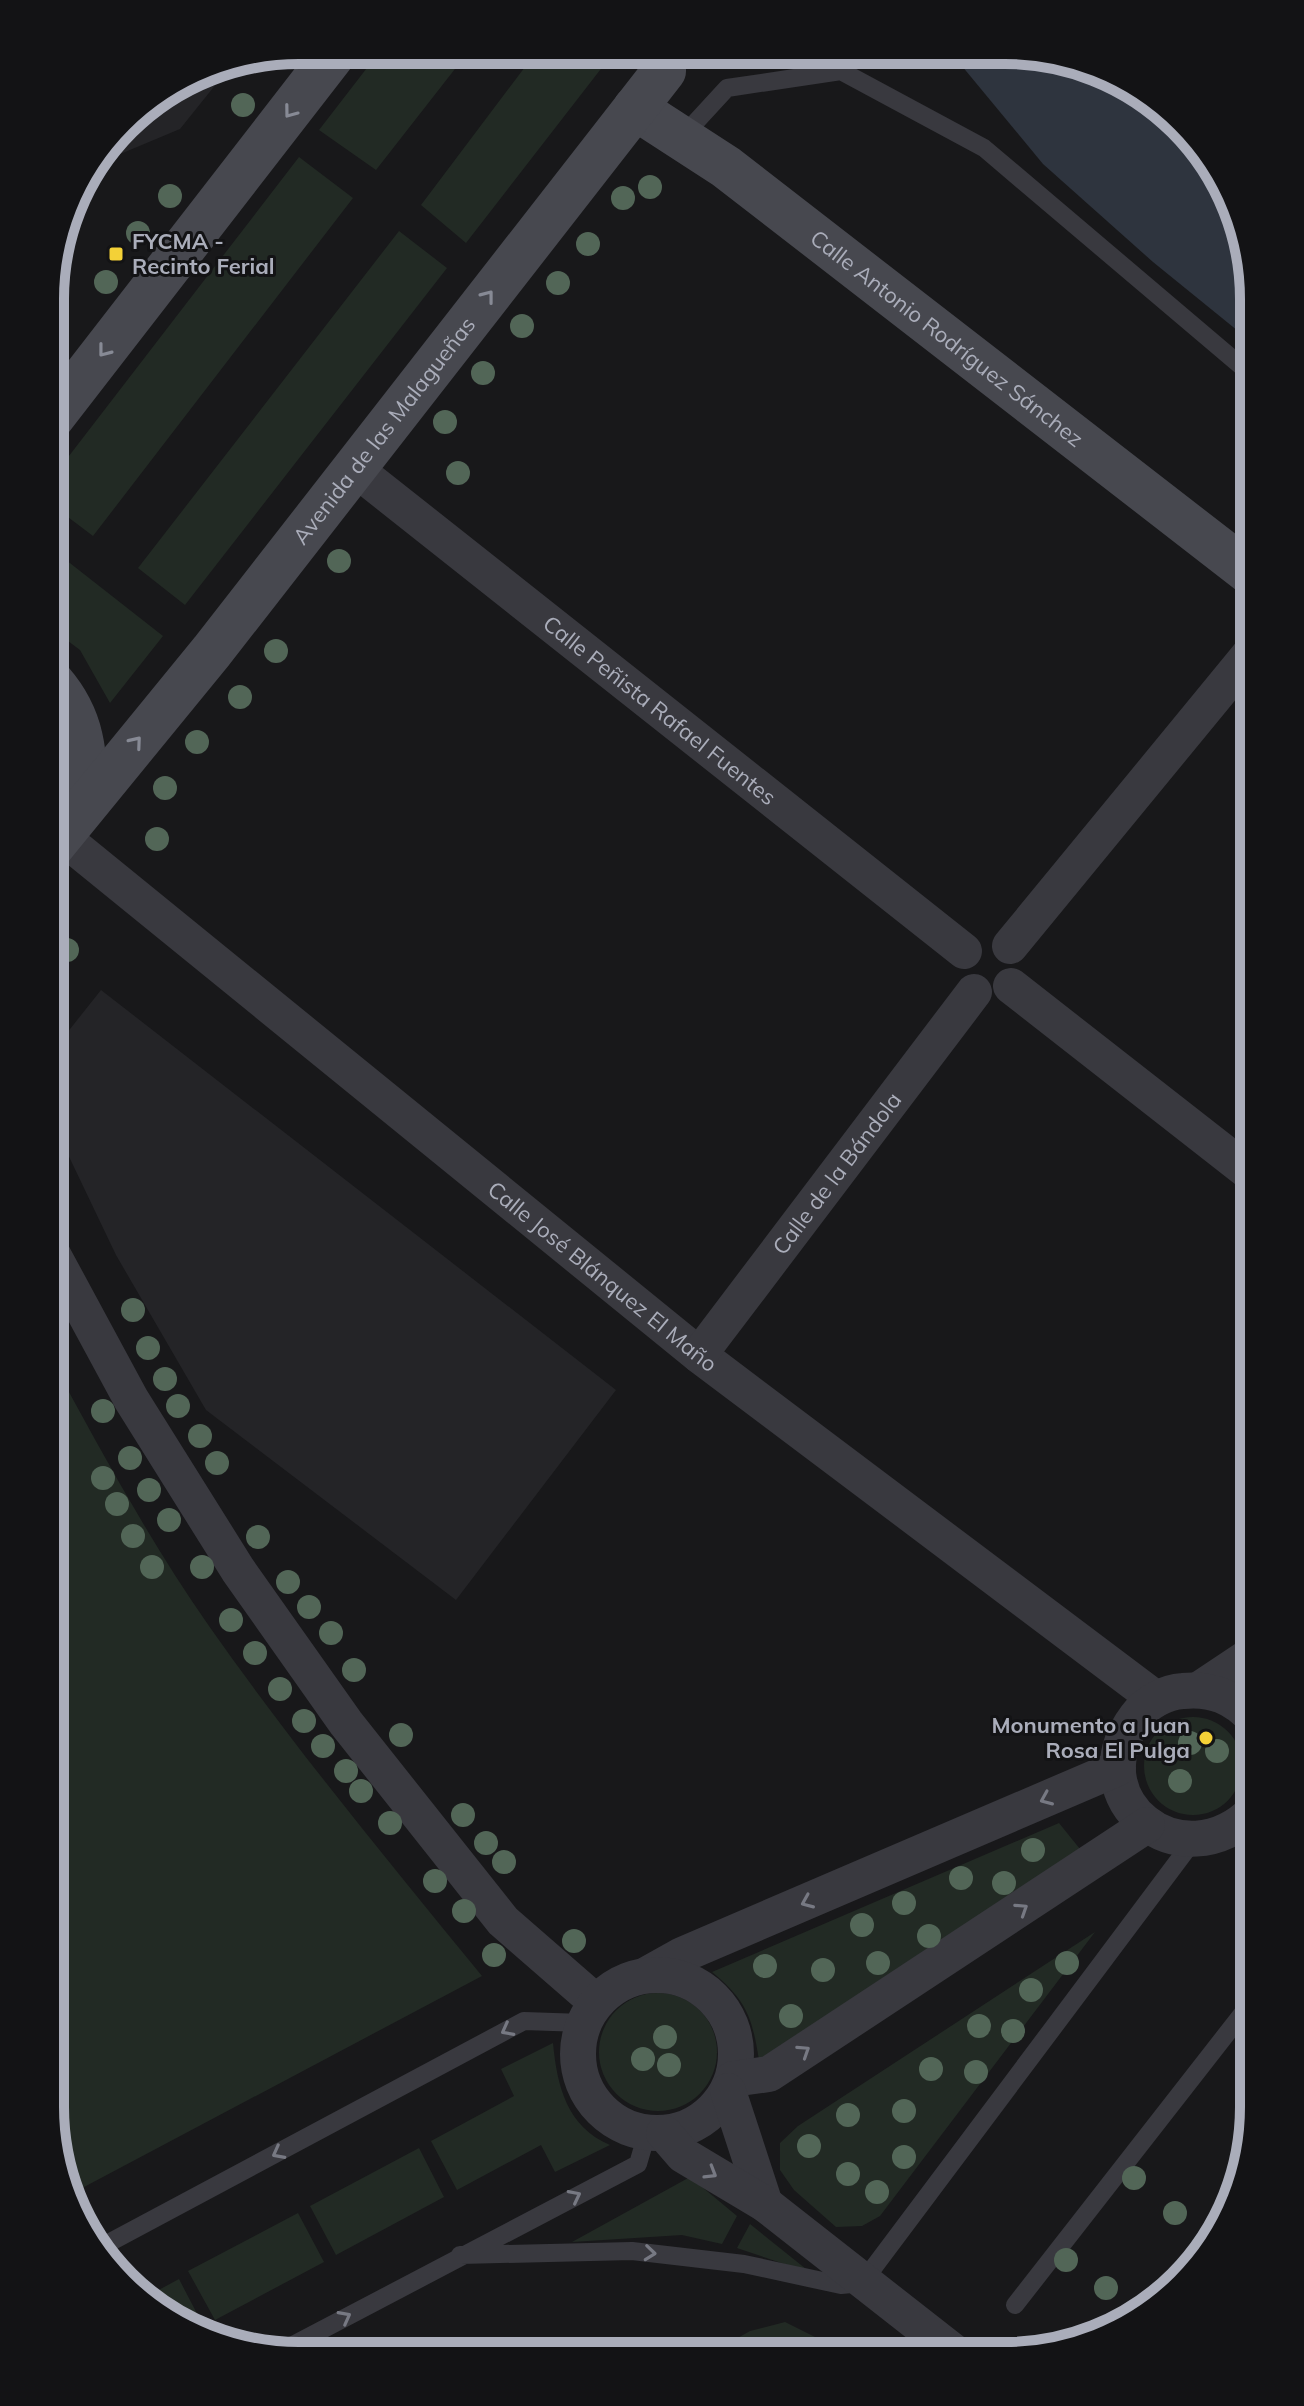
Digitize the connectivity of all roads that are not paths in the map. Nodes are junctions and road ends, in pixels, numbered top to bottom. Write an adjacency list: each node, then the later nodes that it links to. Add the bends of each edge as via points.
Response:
1 (664, 64): 3 (main road, Avenida de las Malagueñas)
2 (325, 65): 6 (main road, one-way to 6)
3 (635, 108): 4 (main road, Calle Antonio Rodríguez Sánchez); 7 (main road, Avenida de las Malagueñas, one-way to 3)
4 (681, 138): 5 (lane, via 727,88 841,71 984,148); 8 (main road, Calle Antonio Rodríguez Sánchez)
5 (1240, 365)
6 (64, 403)
7 (354, 468): 11 (main road, Avenida de las Malagueñas, one-way to 7); 13 (street, Calle Peñista Rafael Fuentes)
8 (1240, 565)
9 (1240, 666): 12 (street)
10 (64, 699): 11 (main road, via 85,742)
11 (66, 829): 18 (street, Calle José Blánquez El Maño)
12 (1010, 946): 13 (street, via 990,937); 14 (street, via 1019,969)
13 (964, 951): 15 (street, via 960,974)
14 (1011, 986): 15 (street, via 986,997); 16 (street)
15 (974, 992): 18 (street, Calle de la Bándola)
16 (1240, 1165)
17 (64, 1275): 28 (street, via 131,1399 238,1570 346,1723 503,1921)
18 (699, 1355): 21 (street, Calle José Blánquez El Maño)
19 (1239, 1663): 20 (street)
20 (1200, 1689): 21 (street); 22 (street)
21 (1156, 1699): 23 (street, via 1127,1729)
22 (1239, 1704)
23 (1118, 1768): 24 (street, via 1131,1810); 27 (street, one-way to 27)
24 (1147, 1825): 26 (street, via 1169,1837); 30 (street, one-way to 24, via 769,2074)
25 (1239, 1826): 26 (street)
26 (1193, 1841): 35 (lane)
27 (648, 1974): 28 (street, via 629,1979); 30 (street, via 675,1976 700,1986 720,2004 733,2027 737,2053)
28 (589, 2013): 31 (street, via 577,2047 588,2094 624,2127); 33 (lane, one-way to 33, via 524,2021)
29 (1239, 2018): 36 (lane)
30 (730, 2085): 31 (street, via 712,2112 689,2127); 32 (street)
31 (656, 2133): 32 (street, one-way to 32); 34 (lane, one-way to 31, via 638,2164)
32 (765, 2204): 35 (street)
33 (108, 2243)
34 (460, 2255): 35 (lane, one-way to 35, via 632,2251 744,2264 841,2285); 37 (lane, one-way to 34)
35 (862, 2283): 38 (street)
36 (1015, 2305)
37 (298, 2342)
38 (940, 2342)

